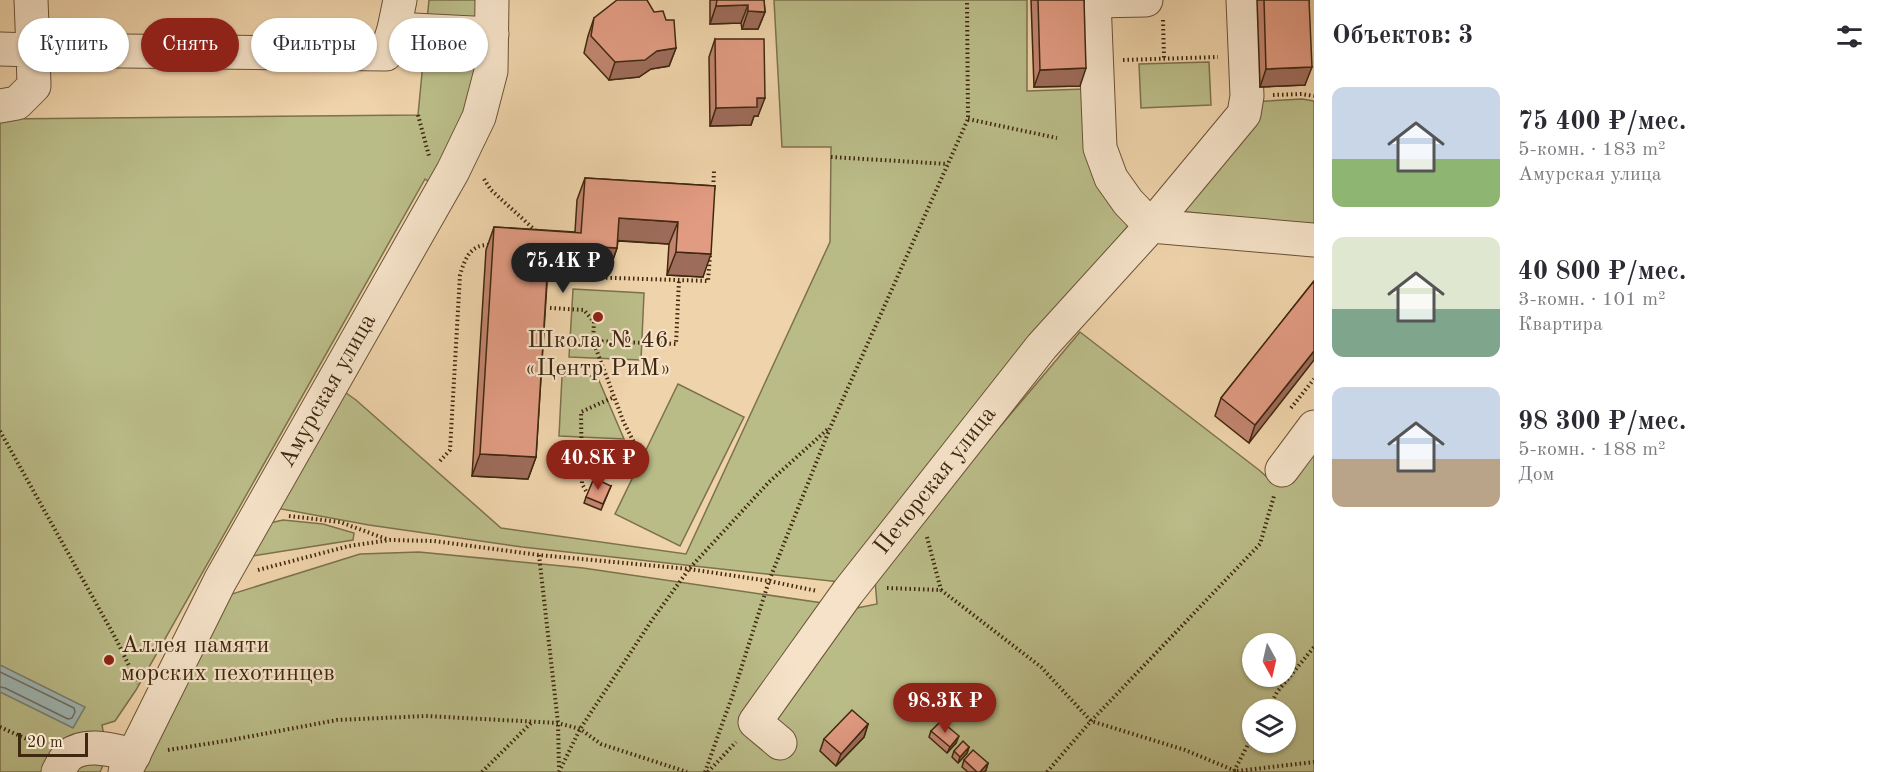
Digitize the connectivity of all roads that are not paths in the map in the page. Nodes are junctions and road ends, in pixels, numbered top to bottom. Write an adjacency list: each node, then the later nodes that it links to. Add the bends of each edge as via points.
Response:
1 (31, 0): 7 (street)
2 (492, 0): 8 (street, Амурская улица)
3 (1244, 0): 14 (street, Печорская улица, via 1244,114)
4 (1094, 1): 5 (street); 14 (street, via 1100,148 1111,178)
5 (1154, 6)
6 (397, 14): 8 (street); 11 (street, via 386,54)
7 (32, 18)
8 (492, 34): 19 (street, Амурская улица, via 491,71 480,117 220,581)
9 (0, 49): 10 (street)
10 (18, 50)
11 (129, 51)
12 (34, 72): 13 (street, via 34,86 17,103)
13 (0, 106)
14 (1151, 226): 15 (street); 18 (street, Печорская улица, via 1042,346 848,592 755,722)
15 (1314, 240)
16 (1314, 427): 17 (street)
17 (1282, 470)
18 (780, 743)
19 (130, 764): 20 (street, via 106,749 81,749)
20 (62, 765)

